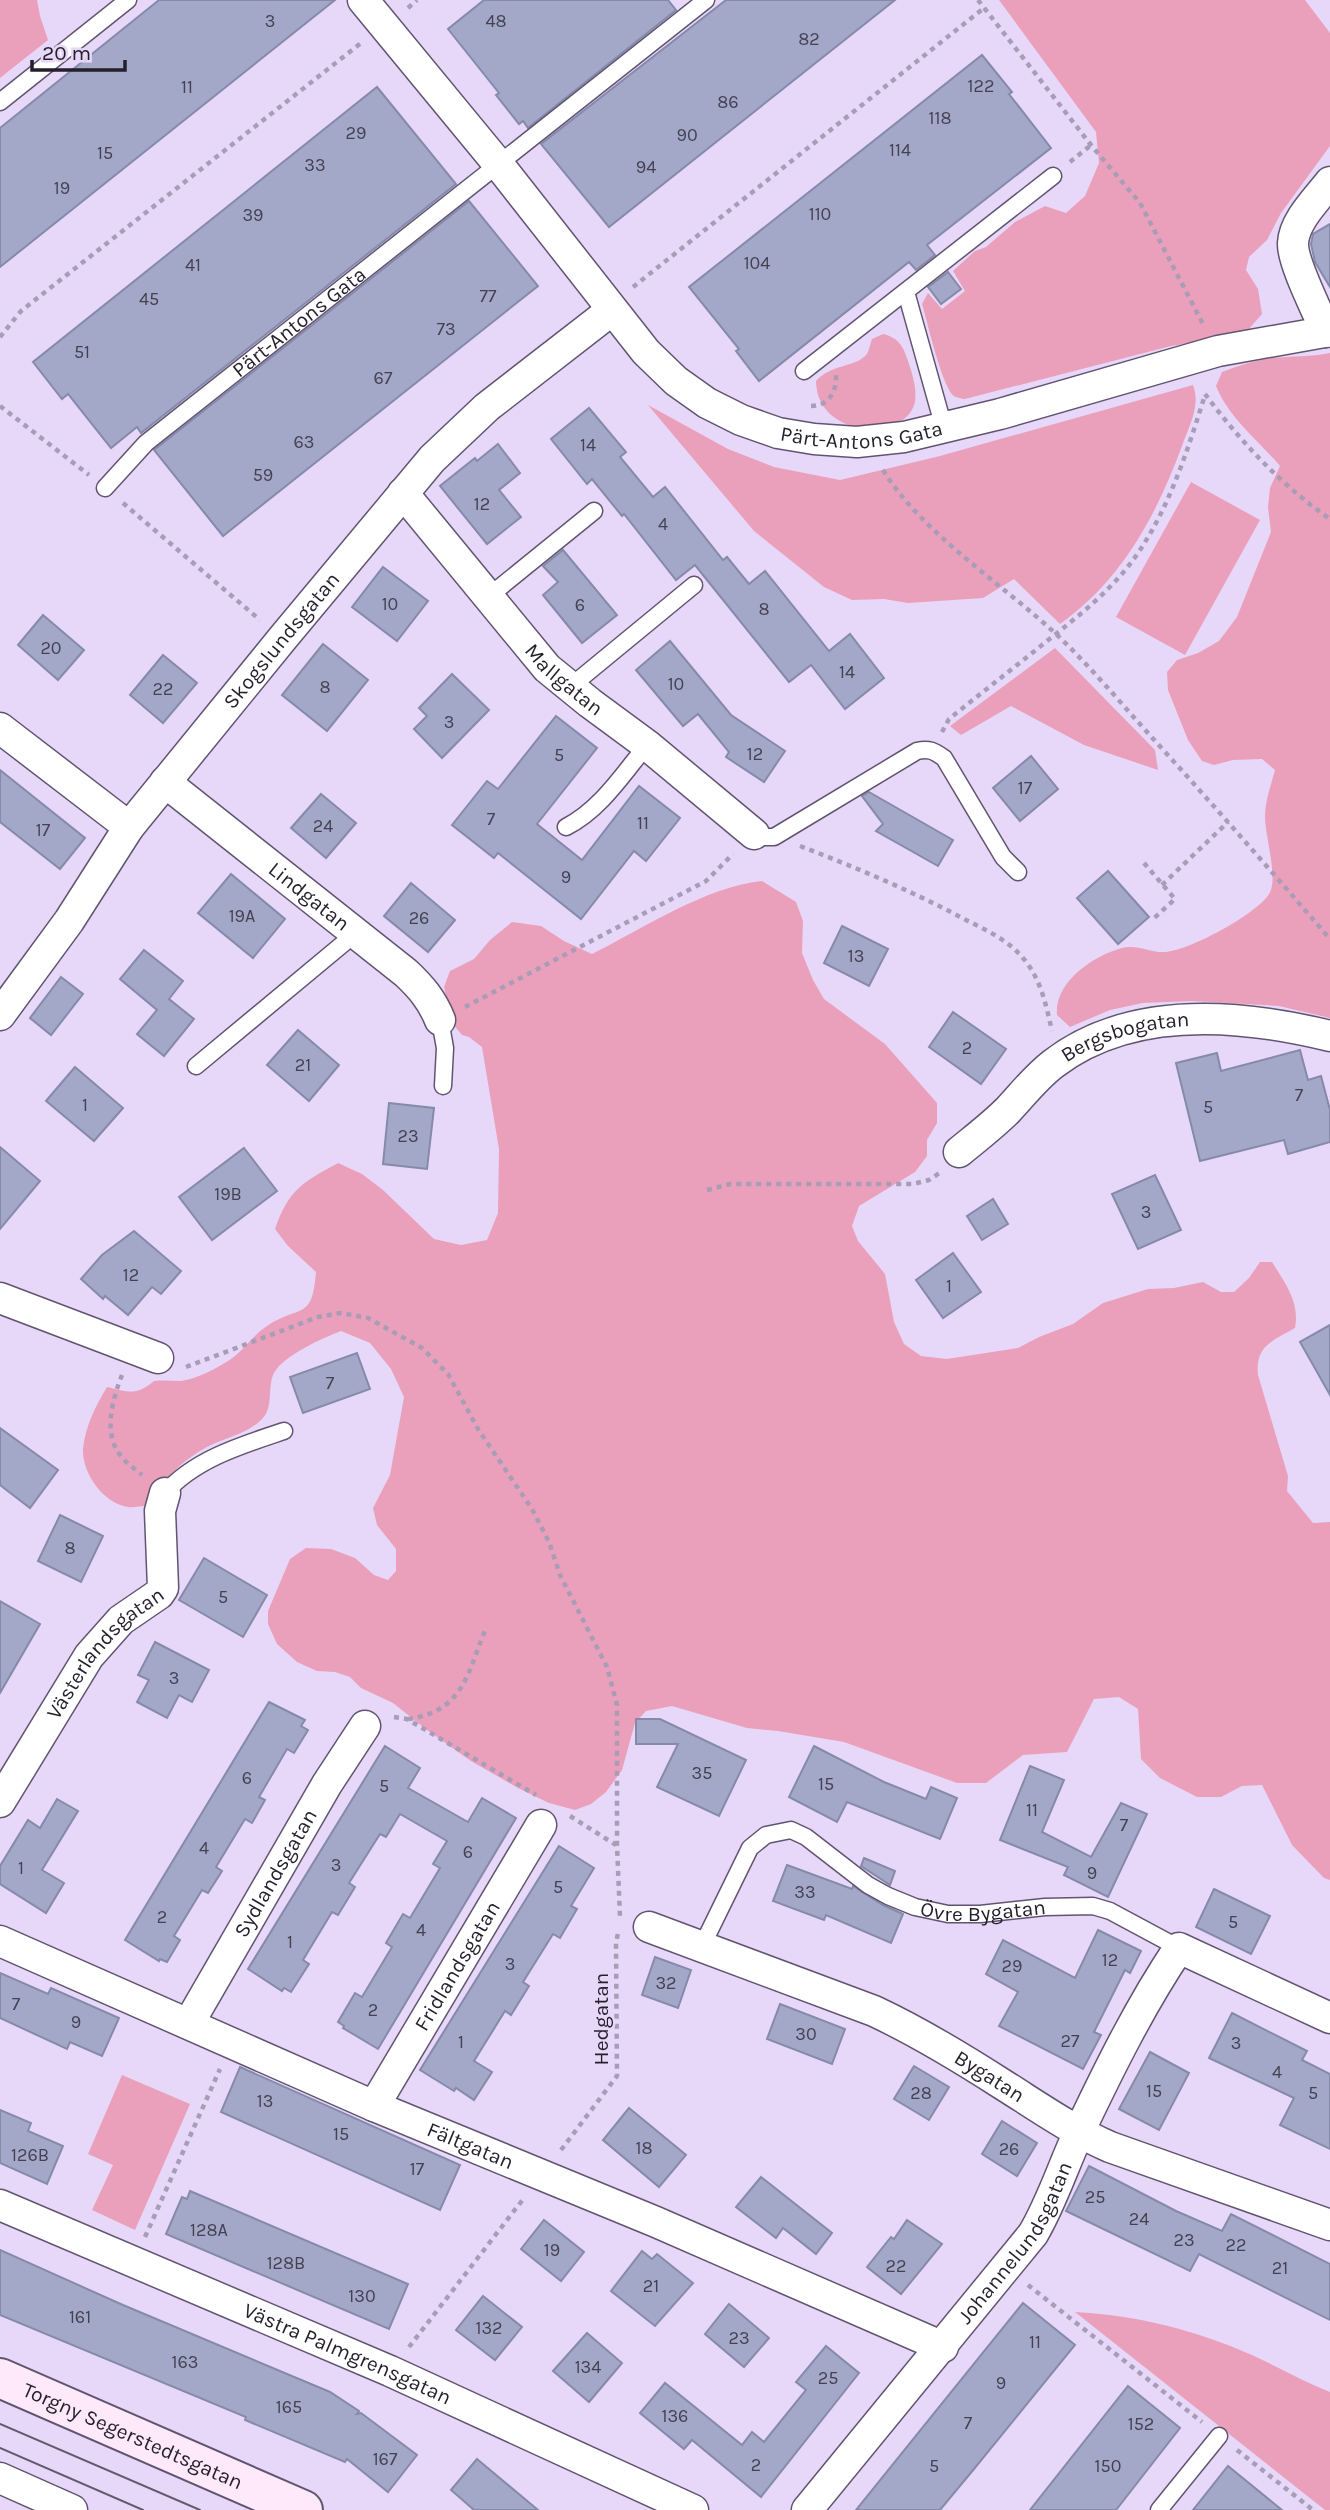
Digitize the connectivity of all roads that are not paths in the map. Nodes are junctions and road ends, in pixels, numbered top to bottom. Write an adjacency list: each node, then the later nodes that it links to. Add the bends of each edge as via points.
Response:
1 (128, 0): 4 (lane)
2 (363, 0): 5 (street, Pärt-Antons Gata)
3 (706, 0): 5 (lane, Pärt-Antons Gata)
4 (0, 102)
5 (499, 165): 9 (street, Pärt-Antons Gata); 13 (lane, Pärt-Antons Gata, via 146,443)
6 (1054, 176): 8 (lane)
7 (1330, 182): 10 (street, Pärt-Antons Gata, via 1296,230 1293,244)
8 (906, 292): 11 (lane); 12 (lane)
9 (612, 310): 12 (street, Pärt-Antons Gata, via 669,374 707,403 741,420 778,433 864,441); 14 (street, Skogslundsgatan, via 487,407)
10 (1328, 332): 12 (street, Pärt-Antons Gata, via 1204,355)
11 (804, 372)
12 (944, 428)
13 (106, 488)
14 (403, 494): 17 (street, Mallgatan); 21 (street, Skogslundsgatan)
15 (594, 511): 17 (lane)
16 (694, 585): 18 (lane)
17 (488, 597): 18 (street, Mallgatan, via 547,668)
18 (570, 687): 20 (street, Mallgatan)
19 (0, 728): 22 (street)
20 (647, 745): 23 (lane, via 594,809); 24 (street, Mallgatan)
21 (165, 782): 22 (street, Skogslundsgatan); 26 (street, Lindgatan)
22 (129, 827): 27 (street, Skogslundsgatan, via 69,921)
23 (566, 827)
24 (764, 835): 25 (lane, via 917,751 933,750 944,758 1003,857)
25 (1018, 872)
26 (356, 933): 28 (street, Lindgatan, via 421,987); 30 (lane)
27 (0, 1015)
28 (440, 1020): 31 (lane, via 445,1048)
29 (1330, 1036): 32 (street, Bergsbogatan, via 1259,1023 1174,1018 1114,1033 1054,1063)
30 (197, 1066)
31 (443, 1086)
32 (959, 1152)
33 (0, 1298): 34 (street)
34 (158, 1359)
35 (284, 1431): 36 (lane, via 222,1454)
36 (164, 1493): 38 (street, Västerlandsgatan, via 160,1511 163,1588 121,1620 89,1656)
37 (366, 1726): 45 (street, Sydlandsgatan, via 320,1796)
38 (0, 1802)
39 (549, 1812): 46 (street, Fridlandsgatan)
40 (649, 1927): 42 (street, Bygatan)
41 (0, 1941): 45 (street, Fältgatan)
42 (702, 1946): 43 (lane, Övre Bygatan, via 750,1848 766,1835 791,1829 868,1885 915,1907 980,1914 1093,1906); 47 (street, Bygatan, via 901,2023)
43 (1179, 1948): 44 (street, Övre Bygatan); 47 (street, Johannelundsgatan, via 1151,1991)
44 (1330, 2018)
45 (189, 2023): 46 (street, Fältgatan)
46 (374, 2106): 50 (street, Fältgatan)
47 (1079, 2133): 49 (street, Bygatan); 50 (street, Johannelundsgatan, via 1033,2234)
48 (0, 2206): 56 (street, Västra Palmgrensgatan, via 390,2371)
49 (1330, 2225)
50 (943, 2347): 57 (street, Johannelundsgatan)
51 (0, 2378): 55 (street, Torgny Segerstedtsgatan)
52 (1219, 2436): 58 (lane)
53 (0, 2478): 54 (street)
54 (72, 2510)
55 (303, 2510)
56 (693, 2510)
57 (807, 2510)
58 (1159, 2510)

